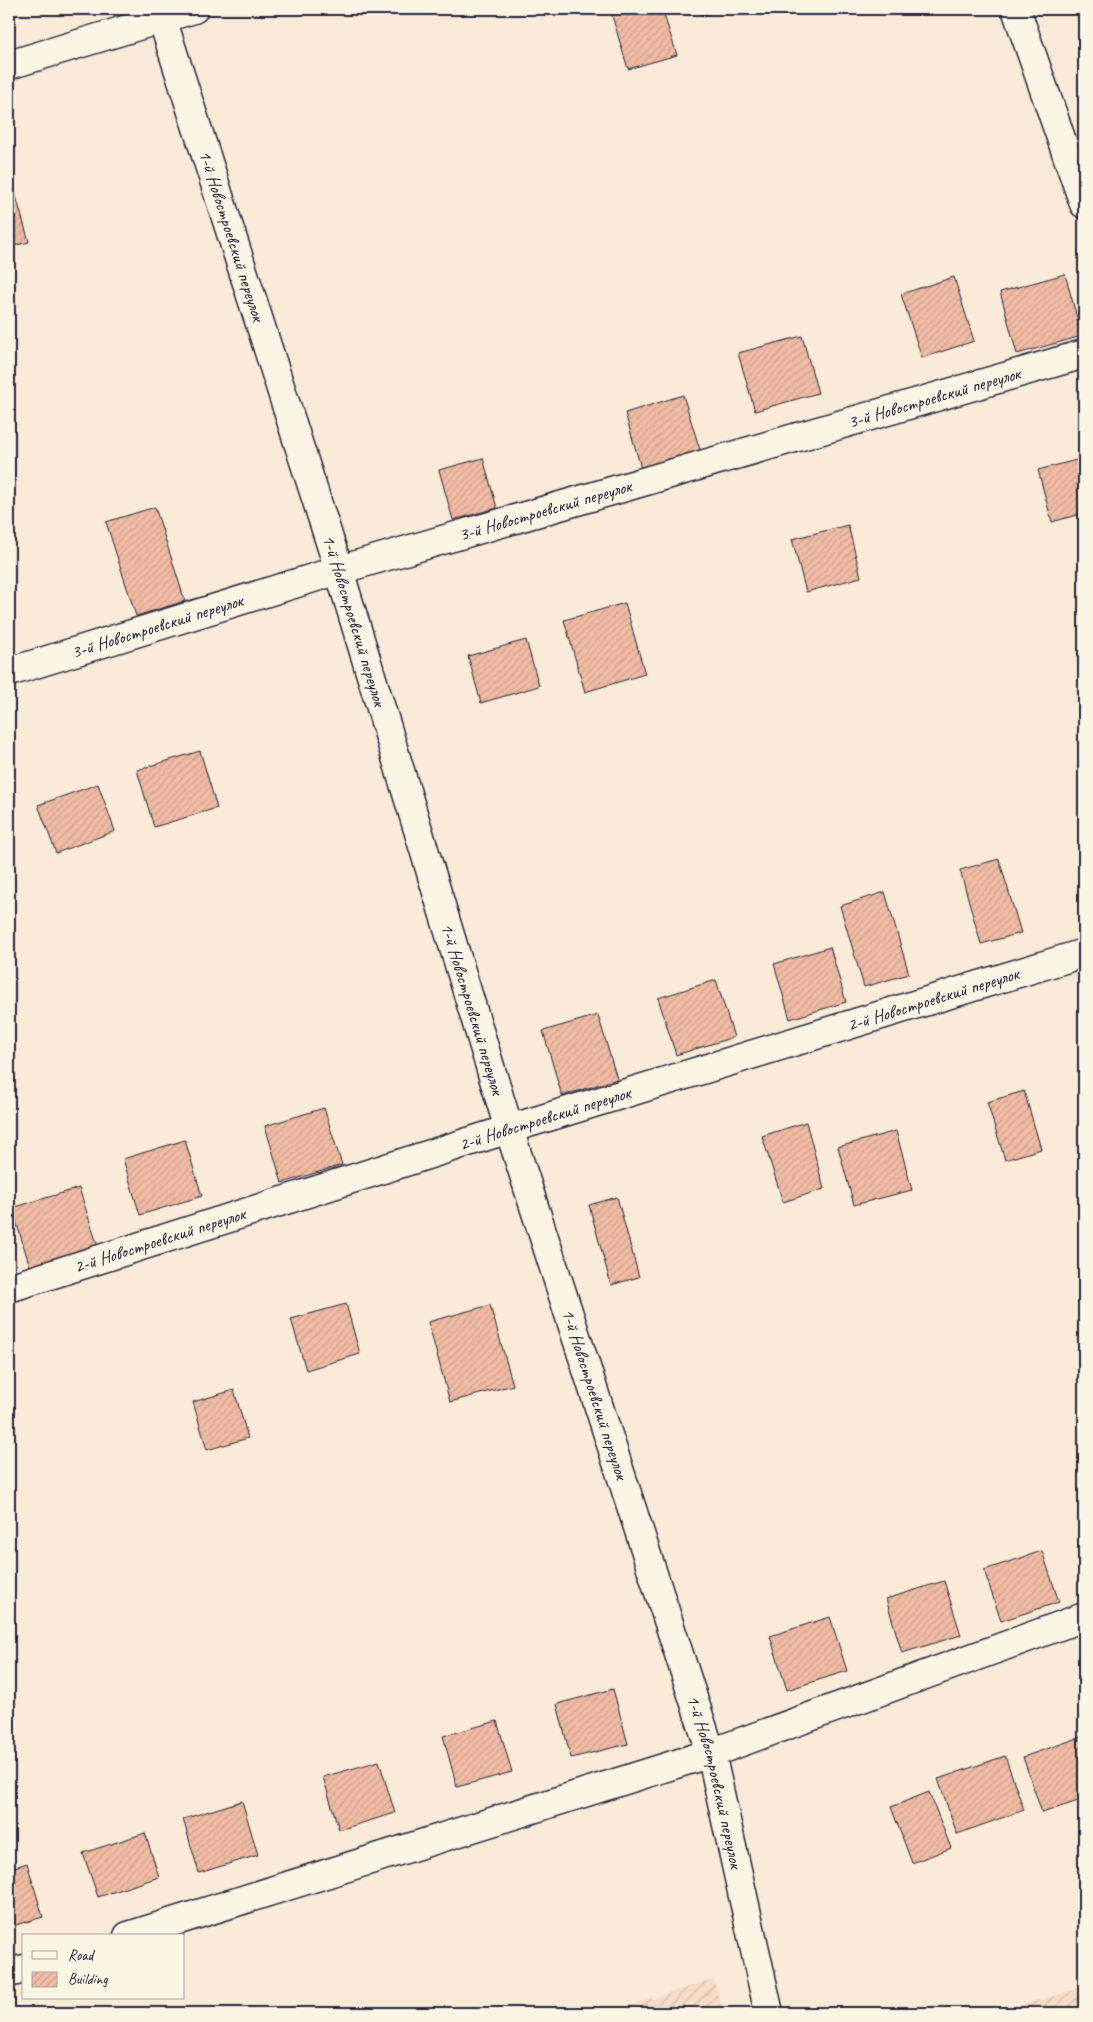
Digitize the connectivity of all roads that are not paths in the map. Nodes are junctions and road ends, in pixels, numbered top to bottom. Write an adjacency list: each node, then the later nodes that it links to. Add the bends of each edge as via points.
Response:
1 (194, 9): 3 (street)
2 (1016, 9): 5 (street)
3 (161, 14): 4 (street); 7 (street, 1-й Новостроевский переулок)
4 (9, 65)
5 (1084, 204)
6 (1084, 354): 7 (street, 3-й Новостроевский переулок)
7 (339, 570): 8 (street, 3-й Новостроевский переулок); 10 (street, 1-й Новостроевский переулок)
8 (9, 672)
9 (1084, 953): 10 (street, 2-й Новостроевский переулок)
10 (509, 1129): 11 (street, 2-й Новостроевский переулок); 13 (street, 1-й Новостроевский переулок)
11 (9, 1288)
12 (1084, 1617): 13 (street)
13 (711, 1753): 14 (street); 17 (street, 1-й Новостроевский переулок)
14 (134, 1934)
15 (22, 1969): 16 (street)
16 (9, 1973)
17 (769, 2013)

